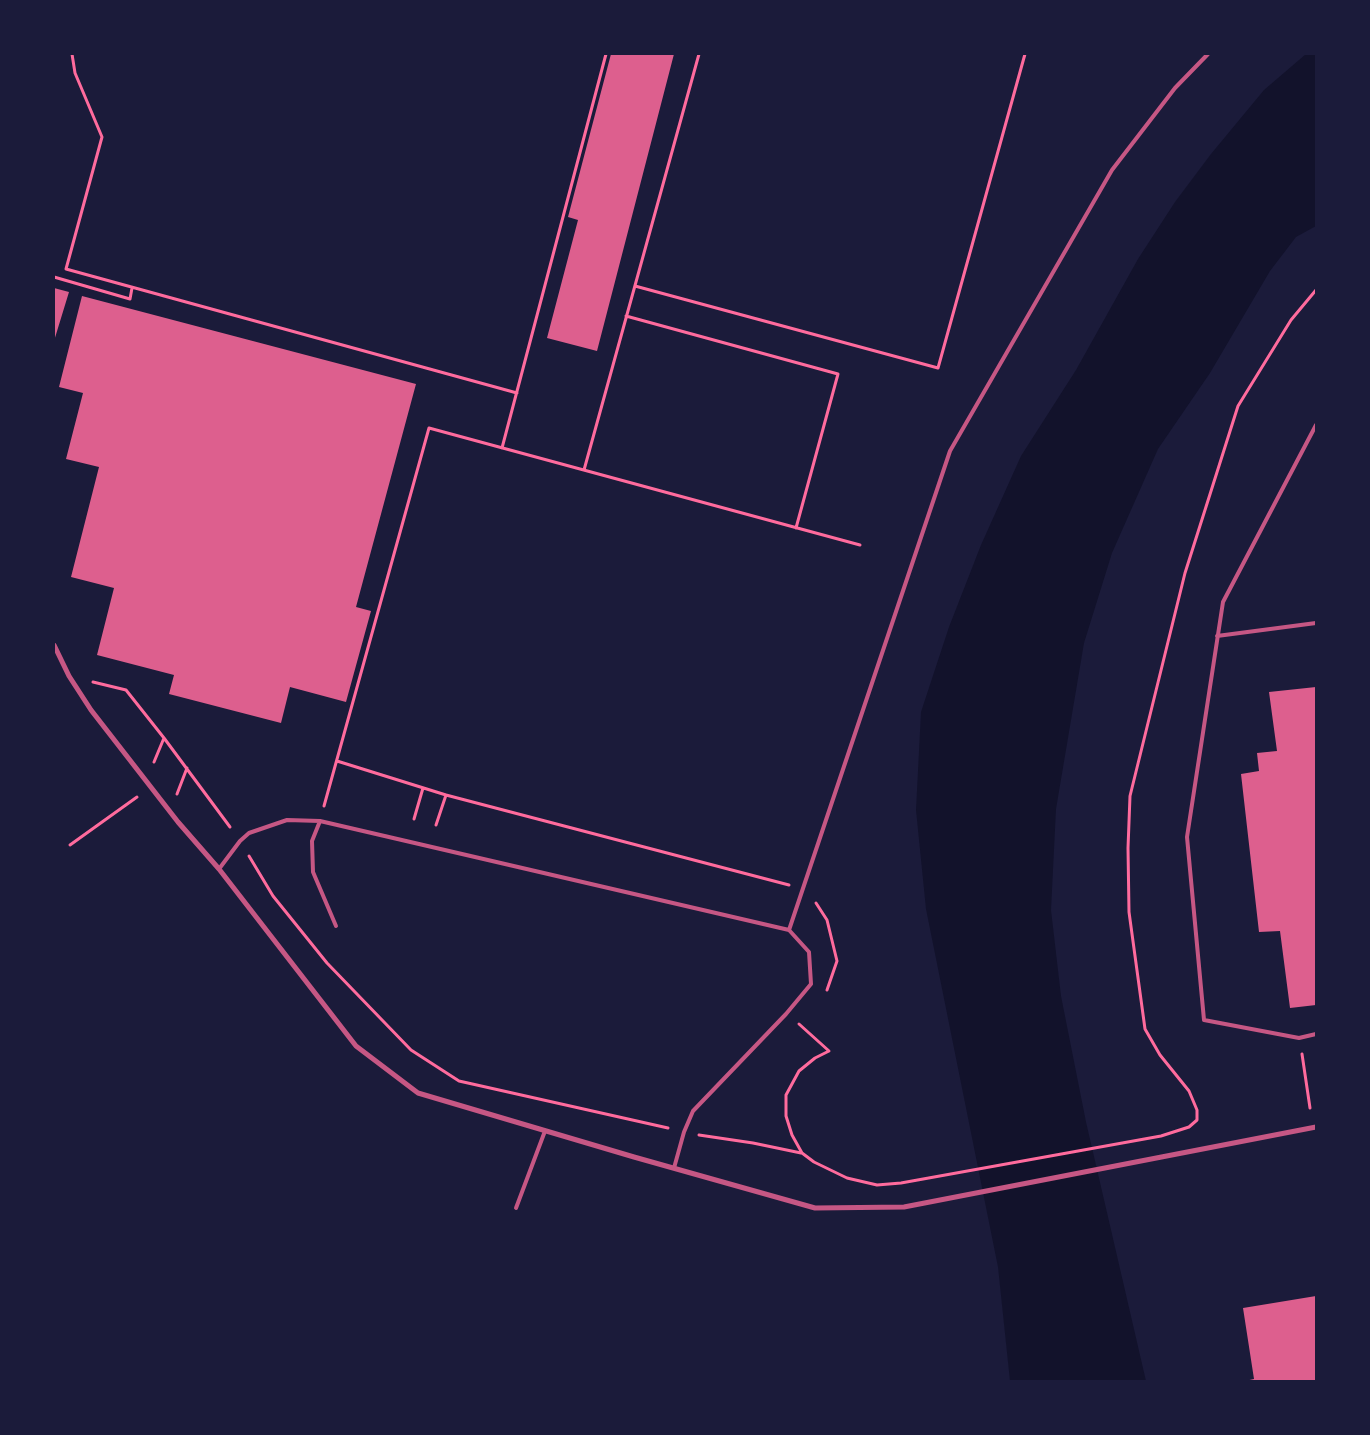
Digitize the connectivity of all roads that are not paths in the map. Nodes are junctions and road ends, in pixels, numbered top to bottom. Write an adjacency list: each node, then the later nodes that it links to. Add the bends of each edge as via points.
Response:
1 (1208, 54): 9 (lane, via 1175,88 1112,170 950,452)
2 (1316, 425): 4 (lane, via 1222,602)
3 (1316, 623): 4 (lane)
4 (1217, 636): 10 (lane, via 1187,837 1204,1020 1299,1038)
5 (54, 645): 7 (street, via 91,710)
6 (320, 821): 7 (lane, via 287,820 250,833); 8 (lane, via 312,841 313,872); 9 (lane)
7 (219, 869): 12 (street, via 356,1046 418,1093)
8 (336, 926)
9 (789, 930): 13 (lane, via 809,952 810,984 775,1026 693,1110)
10 (1316, 1034)
11 (1316, 1126): 13 (street, via 904,1207 815,1208)
12 (545, 1131): 13 (street); 14 (lane)
13 (674, 1168)
14 (516, 1208)

